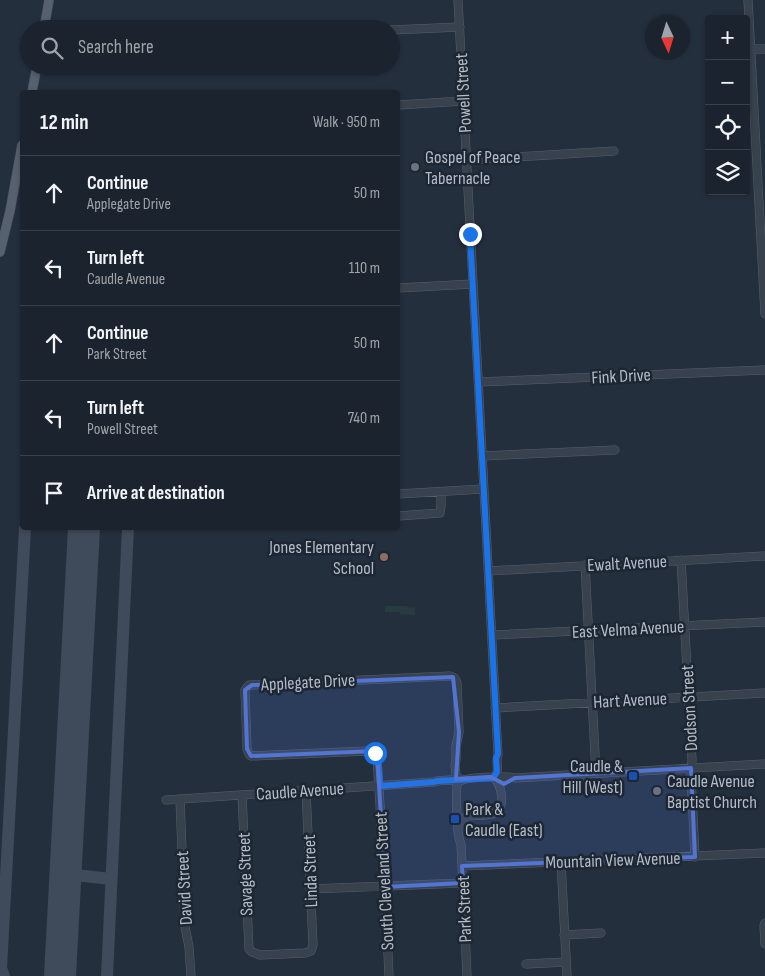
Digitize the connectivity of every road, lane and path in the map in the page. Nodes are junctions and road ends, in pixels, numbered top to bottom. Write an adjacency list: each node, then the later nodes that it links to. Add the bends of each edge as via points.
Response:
1 (49, 0): 4 (main road)
2 (458, 0): 5 (street, Powell Street)
3 (748, 0): 7 (street)
4 (46, 20)
5 (460, 26): 6 (street); 11 (street, Powell Street)
6 (400, 29)
7 (751, 49): 8 (street); 16 (street)
8 (765, 49)
9 (35, 75): 10 (main road)
10 (32, 90)
11 (464, 101): 12 (street); 15 (street, Powell Street)
12 (400, 106)
13 (614, 151): 15 (street)
14 (20, 156): 17 (main road)
15 (467, 160): 18 (street, Powell Street)
16 (761, 180): 20 (street)
17 (0, 252)
18 (473, 284): 19 (street); 22 (street, Powell Street)
19 (400, 288)
20 (765, 314)
21 (765, 370): 22 (street, Fink Drive)
22 (478, 382): 24 (street, Powell Street)
23 (615, 450): 24 (street)
24 (482, 456): 25 (street, Powell Street)
25 (484, 489): 26 (street); 32 (street, Powell Street)
26 (441, 492): 27 (street); 28 (street, via 440,513)
27 (400, 494)
28 (400, 516)
29 (765, 556): 30 (street, Ewalt Avenue)
30 (681, 560): 31 (street, Ewalt Avenue); 34 (street, Dodson Street)
31 (585, 565): 32 (street, Ewalt Avenue); 35 (street)
32 (488, 571): 36 (street, Powell Street)
33 (765, 622): 34 (street, East Velma Avenue)
34 (685, 626): 35 (street, East Velma Avenue); 38 (street, Dodson Street)
35 (588, 631): 36 (street, East Velma Avenue); 39 (street)
36 (492, 635): 40 (street, Powell Street)
37 (765, 693): 38 (street, Hart Avenue)
38 (688, 697): 39 (street, Hart Avenue); 42 (street, Dodson Street)
39 (592, 702): 40 (street, Hart Avenue); 43 (street)
40 (495, 708): 44 (street, Powell Street, via 500,758)
41 (765, 764): 42 (street)
42 (691, 768): 43 (street); 57 (street, Dodson Street)
43 (596, 773): 45 (street)
44 (497, 777): 45 (street); 46 (street); 48 (street, Powell Street)
45 (515, 778): 48 (street)
46 (458, 782): 47 (street, Caudle Avenue); 47 (street, Applegate Drive, via 457,683 453,677 252,684 246,688 249,754 372,751 377,756); 53 (street, Park Street)
47 (380, 786): 49 (street, Caudle Avenue); 61 (street, South Cleveland Street)
48 (500, 786): 54 (street, via 501,808 498,811)
49 (306, 790): 50 (street, Caudle Avenue); 62 (street, Linda Street)
50 (242, 795): 51 (street, Caudle Avenue); 67 (street, Savage Street, via 248,945 252,952 260,955)
51 (180, 799): 52 (street, Caudle Avenue); 70 (street, David Street, via 185,927)
52 (166, 800)
53 (457, 809): 54 (street); 55 (street, Park Street)
54 (467, 816): 55 (street, Park Street, via 462,823)
55 (461, 842): 59 (street, Park Street)
56 (765, 853): 57 (street, Mountain View Avenue)
57 (695, 857): 58 (street, Mountain View Avenue)
58 (561, 862): 59 (street, Mountain View Avenue); 65 (street)
59 (462, 866): 60 (street, Park Street)
60 (463, 883): 61 (street); 72 (street, Park Street)
61 (385, 886): 62 (street); 71 (street, South Cleveland Street)
62 (310, 889): 67 (street, Linda Street)
63 (765, 923): 66 (street)
64 (601, 934): 65 (street)
65 (564, 935): 68 (street)
66 (765, 944)
67 (311, 951)
68 (566, 962): 69 (street); 73 (street)
69 (526, 964)
70 (191, 976)
71 (388, 976)
72 (467, 976)
73 (566, 976)

